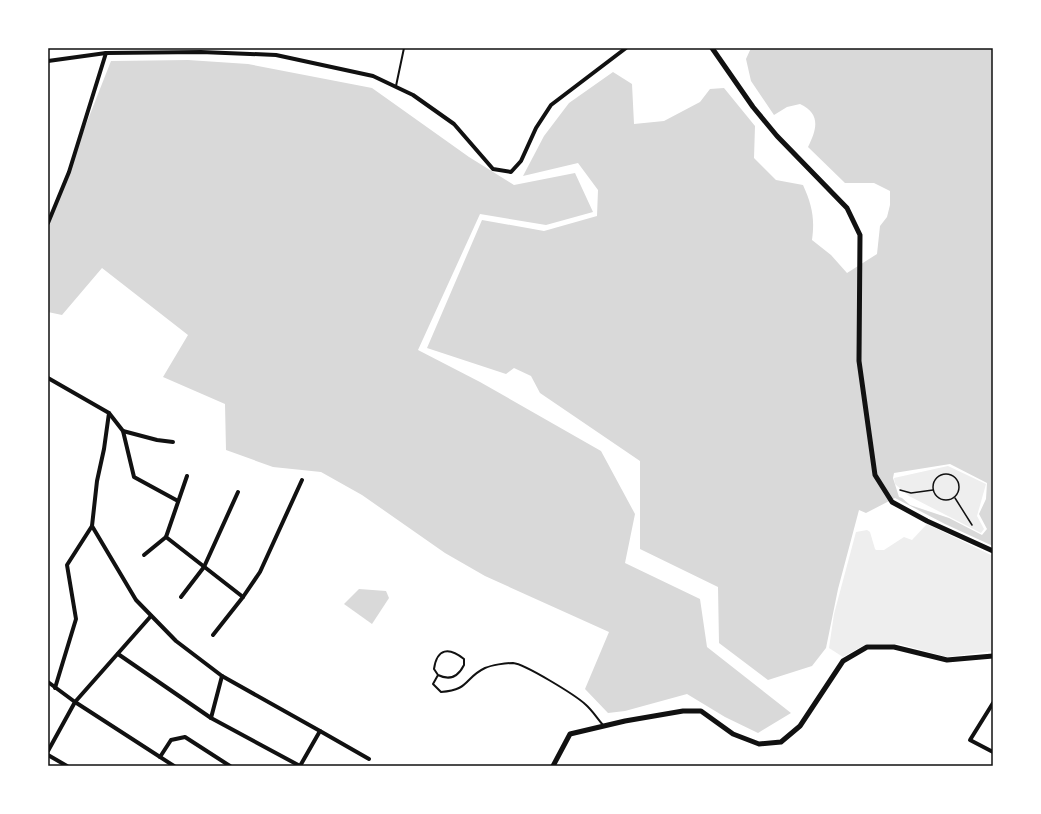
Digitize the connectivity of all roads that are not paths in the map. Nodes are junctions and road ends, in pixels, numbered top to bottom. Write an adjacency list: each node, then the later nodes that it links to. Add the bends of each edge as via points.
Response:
1 (404, 48): 6 (lane)
2 (626, 48): 6 (street, via 550,105 536,128 521,162 511,172 493,169 454,124)
3 (712, 48): 18 (street, via 753,107 777,136 847,208 860,234 859,361 876,475 892,502)
4 (106, 53): 5 (street); 6 (street, via 201,52 276,55 373,76); 7 (street, via 69,172)
5 (48, 61)
6 (396, 87)
7 (48, 223)
8 (48, 378): 9 (street)
9 (109, 413): 10 (street); 16 (street)
10 (122, 431): 11 (street); 15 (street, via 134,477)
11 (172, 442)
12 (187, 476): 15 (street)
13 (302, 480): 22 (street, via 260,572)
14 (238, 492): 20 (street)
15 (178, 501): 17 (street)
16 (92, 526): 23 (street, via 136,600); 30 (street, via 67,565 76,619)
17 (166, 537): 19 (street); 20 (street)
18 (993, 551)
19 (144, 555)
20 (204, 567): 21 (street); 22 (street)
21 (181, 597)
22 (243, 597): 24 (street)
23 (152, 616): 25 (street); 28 (street, via 176,641)
24 (213, 635)
25 (118, 654): 31 (street); 33 (street)
26 (993, 656): 34 (street, via 947,660 894,647 867,647 843,661 800,726 781,742 759,744 733,734 701,711 683,711)
27 (438, 675): 27 (lane, via 434,669 441,652 456,653 464,659 464,665 455,677 446,679); 34 (lane, via 433,684 441,692 453,691 464,687 475,673 487,667 514,663 558,685 586,704)
28 (222, 676): 33 (street); 35 (street)
29 (48, 682): 30 (street)
30 (56, 688): 31 (street)
31 (75, 702): 36 (street); 39 (street)
32 (993, 703): 37 (street, via 970,740)
33 (211, 718): 44 (street)
34 (604, 726): 45 (street, via 570,734)
35 (320, 731): 40 (street); 44 (street)
36 (48, 751)
37 (993, 752)
38 (48, 755): 41 (street)
39 (160, 757): 42 (street); 43 (street, via 171,740 185,738)
40 (369, 758)
41 (67, 766)
42 (174, 766)
43 (230, 766)
44 (300, 766)
45 (553, 766)

